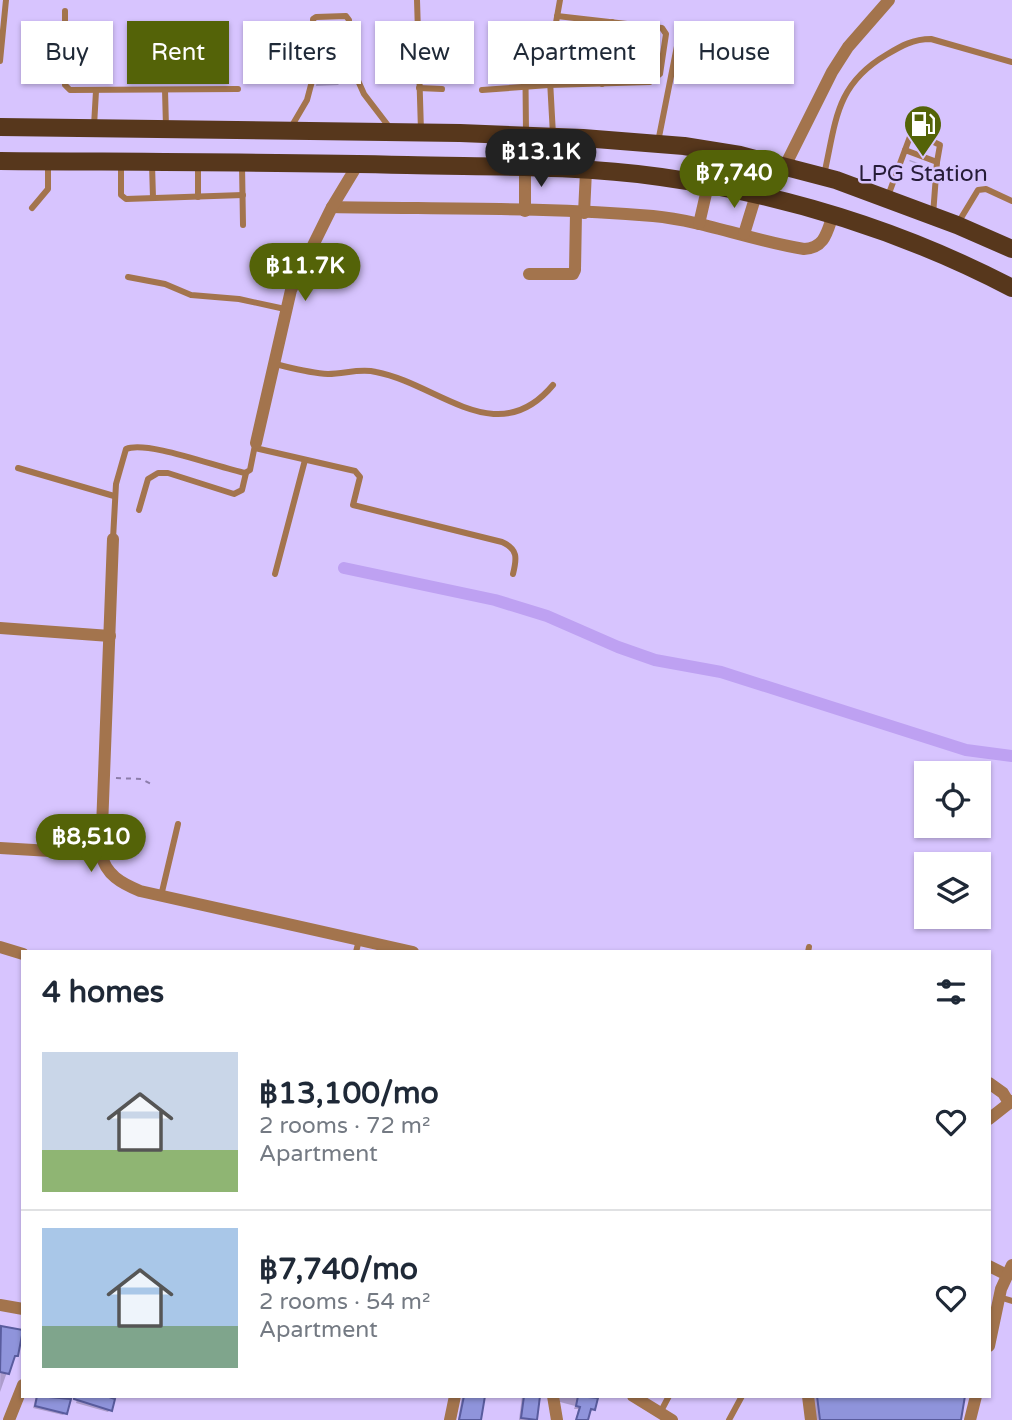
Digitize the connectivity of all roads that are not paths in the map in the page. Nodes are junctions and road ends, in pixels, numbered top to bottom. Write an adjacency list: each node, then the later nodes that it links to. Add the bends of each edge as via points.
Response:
1 (6, 0): 9 (lane)
2 (417, 0): 17 (lane)
3 (560, 0): 6 (lane)
4 (889, 0): 41 (street, via 848,47)
5 (65, 11): 22 (lane, via 65,85 74,91)
6 (557, 16): 7 (lane); 15 (lane)
7 (603, 21)
8 (660, 28): 12 (lane, via 665,31)
9 (0, 61)
10 (674, 61): 31 (lane)
11 (1012, 62): 44 (lane, via 931,38 917,39 870,65 846,93 838,112)
12 (660, 74)
13 (527, 84): 16 (lane)
14 (602, 84): 15 (lane)
15 (549, 85): 16 (lane); 30 (lane)
16 (527, 87): 21 (lane); 29 (lane)
17 (419, 88): 19 (lane); 28 (lane)
18 (238, 89): 20 (lane)
19 (442, 89)
20 (165, 90): 22 (lane); 25 (lane)
21 (482, 90)
22 (96, 91): 24 (lane)
23 (0, 127): 24 (main road)
24 (94, 128): 25 (main road)
25 (166, 130): 26 (main road)
26 (289, 131): 27 (main road); 27 (lane, via 307,100 317,66 313,19 346,16 347,65)
27 (393, 132): 28 (main road)
28 (421, 133): 29 (main road)
29 (526, 135): 30 (main road)
30 (553, 136): 31 (main road)
31 (657, 144): 41 (main road)
32 (905, 150): 37 (lane); 37 (lane, via 915,133 940,145); 50 (lane)
33 (0, 161): 34 (main road)
34 (48, 161): 35 (main road); 53 (lane, via 48,188)
35 (121, 162): 36 (main road); 49 (lane, via 122,197)
36 (152, 162): 38 (main road); 49 (lane)
37 (937, 162): 57 (lane)
38 (198, 163): 39 (main road); 48 (lane)
39 (242, 163): 40 (main road); 46 (lane)
40 (358, 164): 42 (main road); 52 (street)
41 (785, 166): 44 (main road)
42 (525, 168): 43 (main road); 54 (street)
43 (586, 171): 45 (main road); 55 (street)
44 (823, 177): 50 (main road)
45 (708, 185): 47 (main road); 58 (street)
46 (243, 195): 48 (lane); 59 (lane)
47 (756, 195): 56 (main road); 61 (street)
48 (198, 197): 49 (lane)
49 (153, 198)
50 (888, 198): 57 (main road)
51 (1012, 201): 60 (lane, via 986,188 978,190)
52 (332, 207): 54 (street); 66 (street)
53 (32, 208)
54 (525, 211): 55 (street)
55 (580, 213): 58 (street); 63 (street, via 573,274)
56 (833, 215): 61 (street, via 822,243 810,249); 65 (main road, via 908,241)
57 (933, 216): 60 (main road)
58 (699, 223): 61 (street)
59 (243, 225)
60 (957, 225): 62 (main road)
61 (744, 234)
62 (1012, 249)
63 (529, 274)
64 (128, 277): 66 (lane, via 191,295)
65 (1012, 288)
66 (285, 309): 67 (street)
67 (273, 363): 68 (lane, via 330,374 366,370 389,374 477,411 506,415 527,409); 69 (street)
68 (553, 385)
69 (255, 446): 70 (lane); 72 (lane)
70 (305, 460): 76 (lane); 77 (lane, via 359,472 352,502 356,506 512,547)
71 (18, 468): 73 (lane)
72 (246, 473): 73 (lane, via 134,446 125,451); 74 (lane, via 242,490 234,494 158,473 148,479)
73 (114, 496): 75 (lane)
74 (139, 510)
75 (113, 538): 79 (street)
76 (275, 574)
77 (513, 574)
78 (0, 628): 79 (street)
79 (110, 636): 82 (street)
80 (178, 824): 83 (lane)
81 (0, 848): 82 (street)
82 (101, 855): 83 (street, via 120,883)
83 (161, 896): 84 (street)
84 (357, 946): 86 (street)
85 (0, 947): 87 (street)
86 (394, 950)
87 (21, 953)
88 (991, 1084): 89 (street)
89 (1010, 1102): 90 (street)
90 (991, 1117)
91 (991, 1266): 92 (street)
92 (1009, 1270): 93 (street)
93 (1006, 1299): 96 (street)
94 (0, 1305): 95 (street)
95 (21, 1309)
96 (991, 1340)
97 (21, 1390): 106 (street)
98 (455, 1398): 107 (street)
99 (553, 1398): 108 (street)
100 (636, 1398): 105 (street)
101 (669, 1398): 105 (lane)
102 (741, 1398): 109 (lane)
103 (808, 1398): 110 (street)
104 (976, 1398): 111 (street)
105 (666, 1416)
106 (9, 1420)
107 (450, 1420)
108 (557, 1420)
109 (729, 1420)
110 (811, 1420)
111 (970, 1420)

